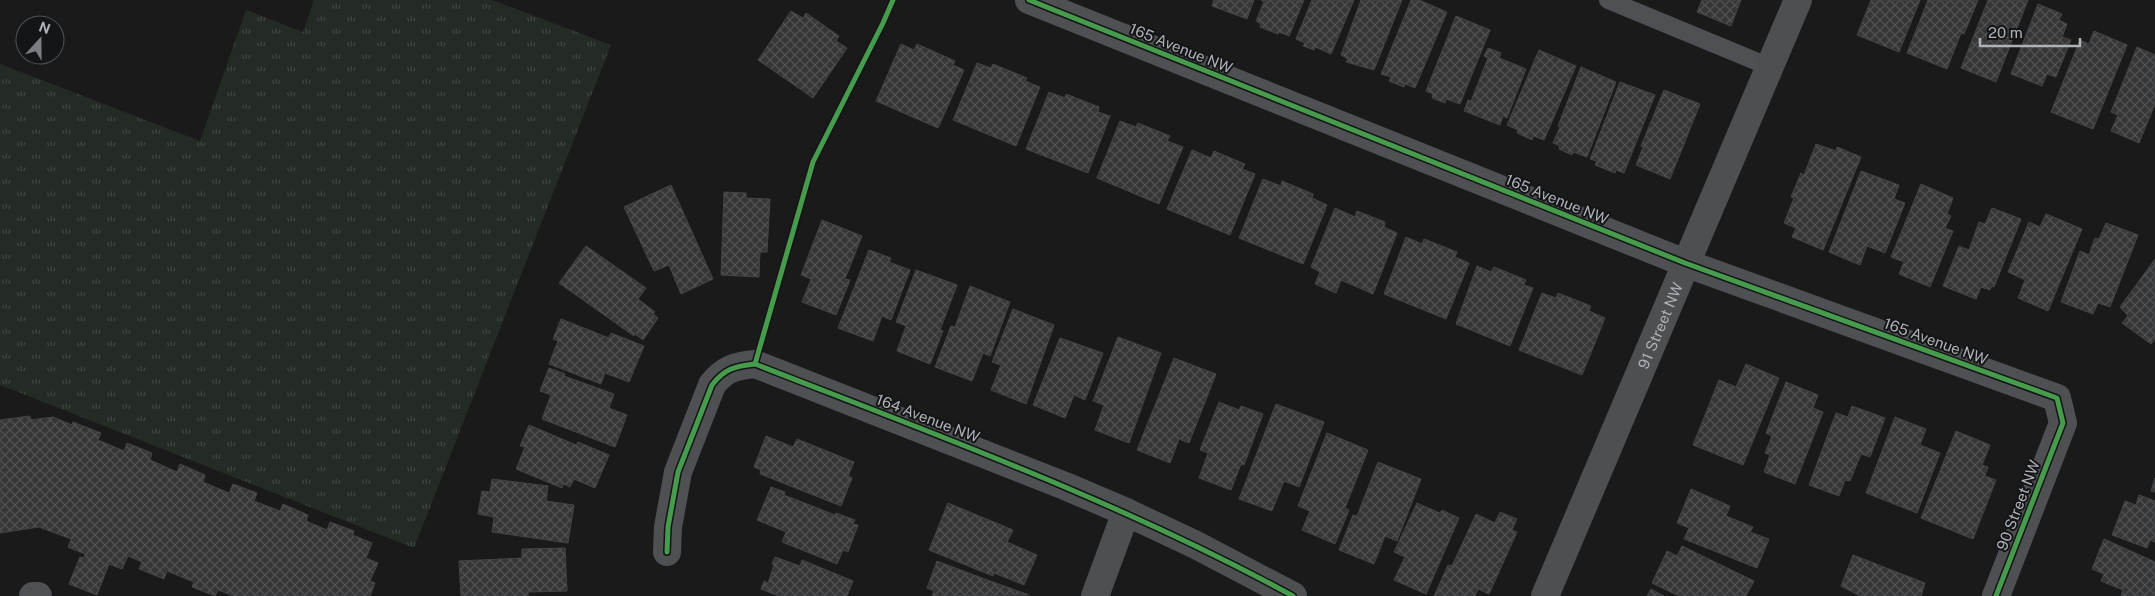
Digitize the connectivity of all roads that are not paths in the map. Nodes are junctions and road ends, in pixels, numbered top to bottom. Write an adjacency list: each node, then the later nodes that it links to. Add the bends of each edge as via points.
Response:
1 (1029, 0): 5 (street, 165 Avenue NW)
2 (1608, 0): 4 (lane)
3 (1798, 0): 4 (street, 91 Street NW)
4 (1770, 67): 5 (street, 91 Street NW)
5 (1685, 263): 6 (street, 165 Avenue NW, via 2057,398); 13 (street, 91 Street NW)
6 (2063, 423): 14 (street, 90 Street NW)
7 (1126, 512): 8 (street, 164 Avenue NW, via 755,364 735,366 720,374 712,385 678,472); 11 (street); 12 (street, 164 Avenue NW)
8 (667, 552)
9 (33, 596): 10 (street)
10 (38, 596)
11 (1095, 596)
12 (1293, 596)
13 (1545, 596)
14 (1996, 596)

